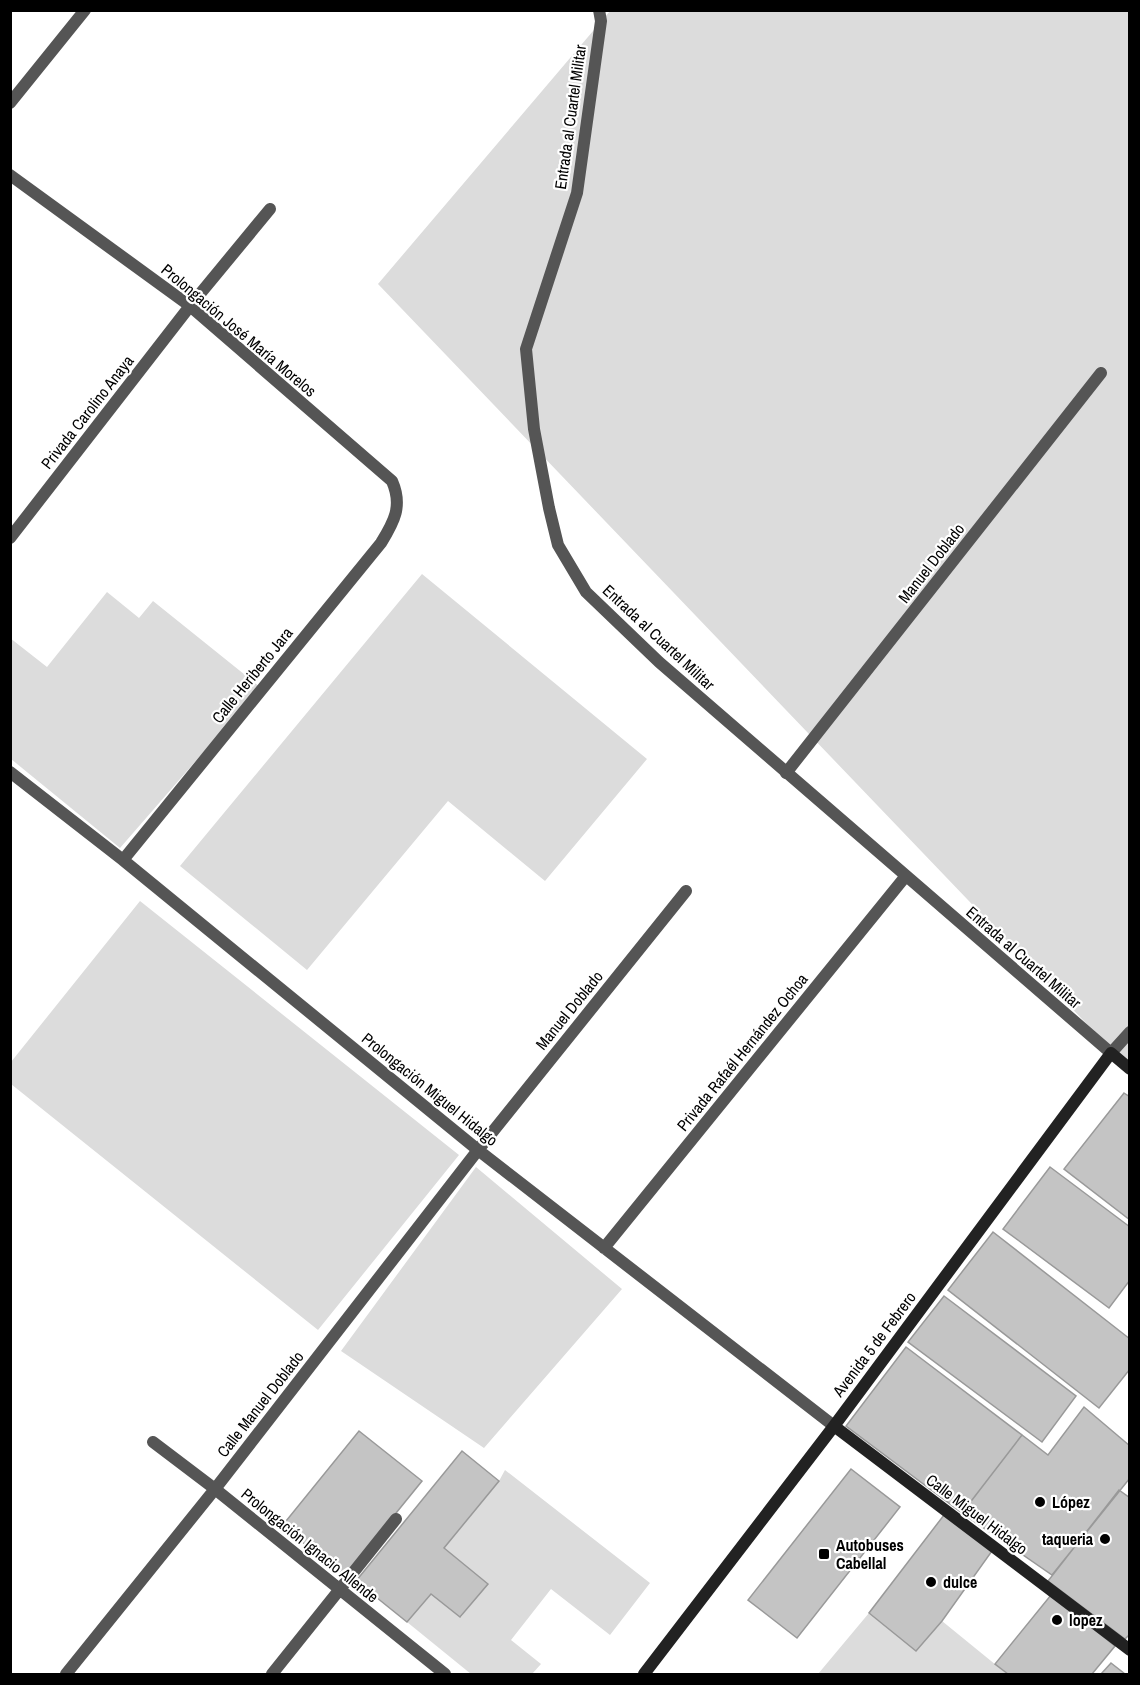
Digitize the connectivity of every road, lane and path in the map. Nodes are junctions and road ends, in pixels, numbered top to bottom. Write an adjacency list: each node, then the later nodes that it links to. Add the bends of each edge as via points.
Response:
1 (85, 10): 3 (street)
2 (599, 10): 11 (street, Entrada al Cuartel Militar, via 601,21 577,193 526,349 534,429 558,545 586,592 658,662)
3 (10, 103)
4 (10, 175): 6 (street, Prolongación José María Morelos)
5 (270, 209): 6 (street, Privada Carolino Anaya)
6 (190, 306): 8 (street, Prolongación José María Morelos, via 392,481); 9 (street, Privada Carolino Anaya)
7 (1101, 373): 11 (street, Manuel Doblado)
8 (398, 506): 12 (street, Calle Heriberto Jara, via 381,543)
9 (10, 538)
10 (10, 772): 12 (street, Prolongación Miguel Hidalgo)
11 (786, 773): 13 (street, Entrada al Cuartel Militar)
12 (123, 860): 18 (street, Prolongación Miguel Hidalgo)
13 (905, 877): 16 (street, Entrada al Cuartel Militar); 19 (street, Privada Rafaél Hernández Ochoa)
14 (686, 891): 18 (street, Manuel Doblado)
15 (1130, 1032): 16 (street, Avenida 5 de Febrero)
16 (1111, 1053): 17 (street); 20 (street, Avenida 5 de Febrero)
17 (1130, 1069)
18 (478, 1150): 19 (street, Prolongación Miguel Hidalgo); 22 (street, Calle Manuel Doblado)
19 (604, 1248): 20 (street, Prolongación Miguel Hidalgo)
20 (834, 1426): 25 (street, Calle Miguel Hidalgo); 29 (street, Avenida 5 de Febrero)
21 (153, 1442): 22 (street, Prolongación Ignacio Allende)
22 (215, 1489): 24 (street, Prolongación Ignacio Allende); 26 (street, Calle Manuel Doblado)
23 (396, 1519): 24 (street)
24 (339, 1590): 27 (street); 28 (street, Prolongación Ignacio Allende)
25 (1130, 1650)
26 (66, 1674)
27 (272, 1674)
28 (445, 1674)
29 (644, 1674)

